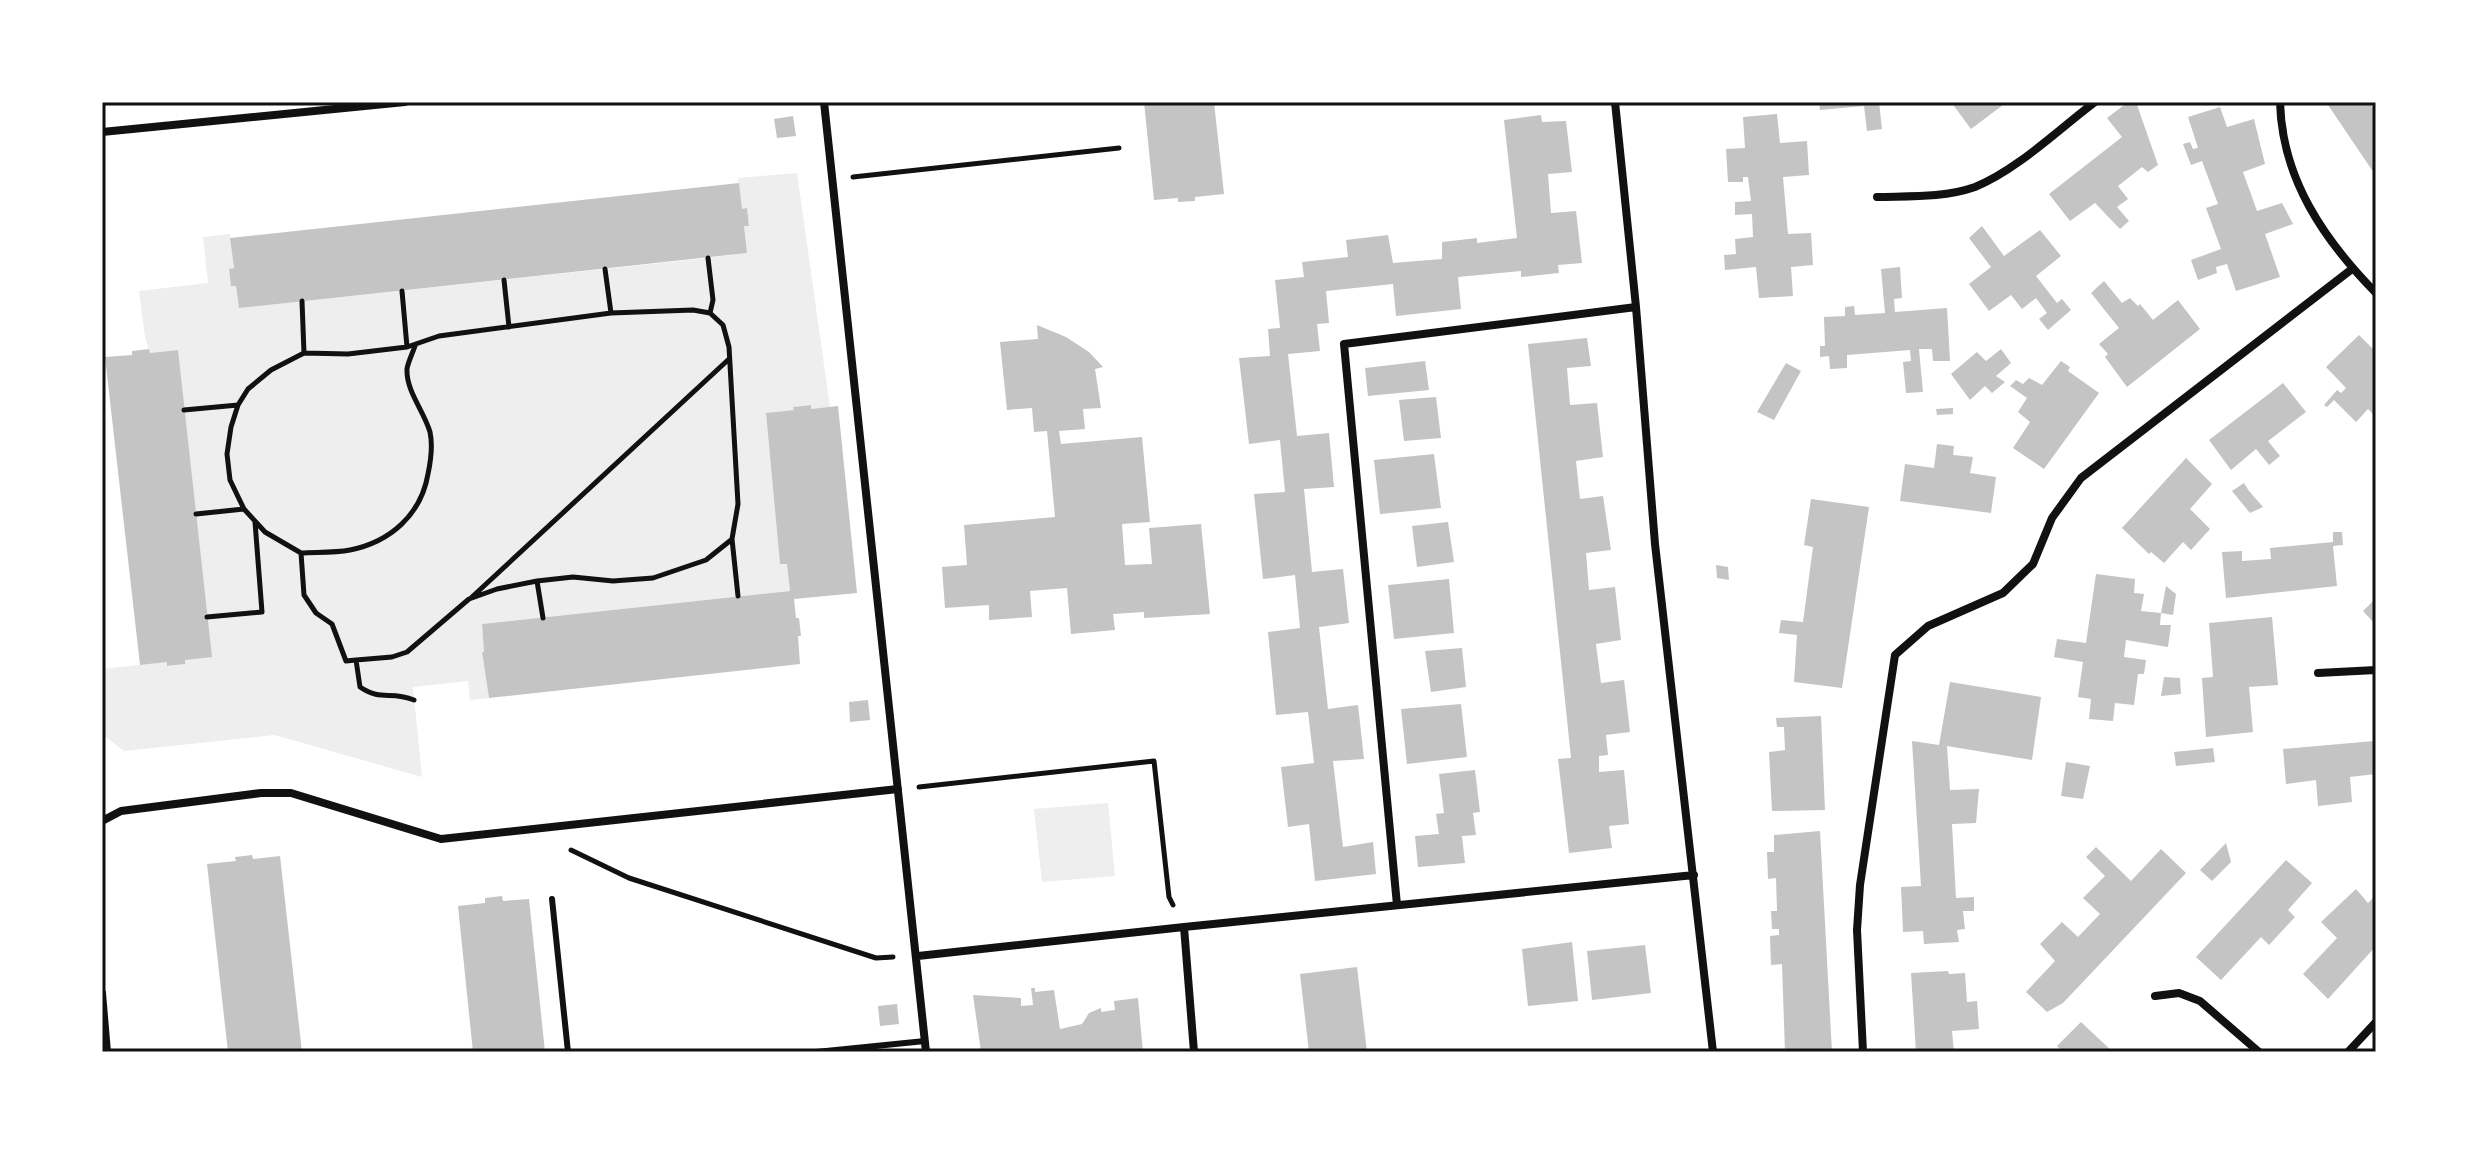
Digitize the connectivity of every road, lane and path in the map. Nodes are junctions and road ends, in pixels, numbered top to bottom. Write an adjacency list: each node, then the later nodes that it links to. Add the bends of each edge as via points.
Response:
1 (405, 102): 6 (street)
2 (824, 102): 8 (street)
3 (1615, 102): 17 (street)
4 (2095, 102): 9 (street, via 2006,170 1974,187 1936,196)
5 (2280, 102): 12 (street, via 2294,178 2315,220)
6 (102, 132)
7 (1119, 148): 8 (path)
8 (832, 179): 41 (street)
9 (1877, 197)
10 (708, 258): 19 (path)
11 (605, 269): 18 (path)
12 (2352, 269): 15 (street); 59 (street, via 2081,478 2052,518 2033,564 2003,593 1928,626 1895,655 1860,885)
13 (504, 280): 20 (path)
14 (402, 291): 22 (path)
15 (2376, 293)
16 (302, 301): 23 (path)
17 (1636, 307): 44 (street, via 1655,544); 46 (street, via 1344,344)
18 (611, 313): 19 (path); 20 (path)
19 (710, 313): 24 (path, via 723,325)
20 (509, 327): 21 (path, via 439,336)
21 (415, 346): 22 (path); 31 (path, via 407,368 431,436 429,470 418,506 401,527 377,540 350,550)
22 (407, 347): 23 (path)
23 (304, 353): 25 (path, via 271,370)
24 (730, 359): 30 (path, via 738,504); 34 (path)
25 (238, 405): 26 (path); 27 (path, via 227,454 230,480)
26 (184, 410)
27 (244, 509): 28 (path); 29 (path)
28 (196, 514)
29 (255, 521): 31 (path); 35 (path, via 262,612)
30 (732, 539): 32 (path, via 706,560 653,578); 33 (path)
31 (301, 553): 37 (path, via 304,595 332,624 346,661)
32 (537, 581): 34 (path); 36 (path)
33 (738, 596)
34 (469, 599): 37 (path, via 407,652)
35 (207, 617)
36 (543, 618)
37 (356, 660): 40 (path, via 360,687 374,697 402,695)
38 (2376, 670): 39 (street)
39 (2318, 673)
40 (414, 700)
41 (898, 789): 43 (street); 47 (path, via 1154,761 1169,897); 48 (street)
42 (102, 821): 43 (street, via 121,811 291,793 441,839)
43 (530, 830): 48 (path, via 643,883 876,958)
44 (1694, 875): 46 (street); 58 (street)
45 (552, 899): 54 (lane)
46 (1397, 905): 47 (street)
47 (1184, 927): 48 (street); 57 (street)
48 (918, 956): 52 (street)
49 (102, 993): 53 (street)
50 (2155, 996): 60 (street, via 2179,993 2200,1001)
51 (2376, 1022): 61 (street)
52 (925, 1041): 55 (lane); 56 (street)
53 (107, 1052)
54 (568, 1052)
55 (816, 1052)
56 (926, 1052)
57 (1194, 1052)
58 (1713, 1052)
59 (1863, 1052)
60 (2259, 1052)
61 (2348, 1052)

